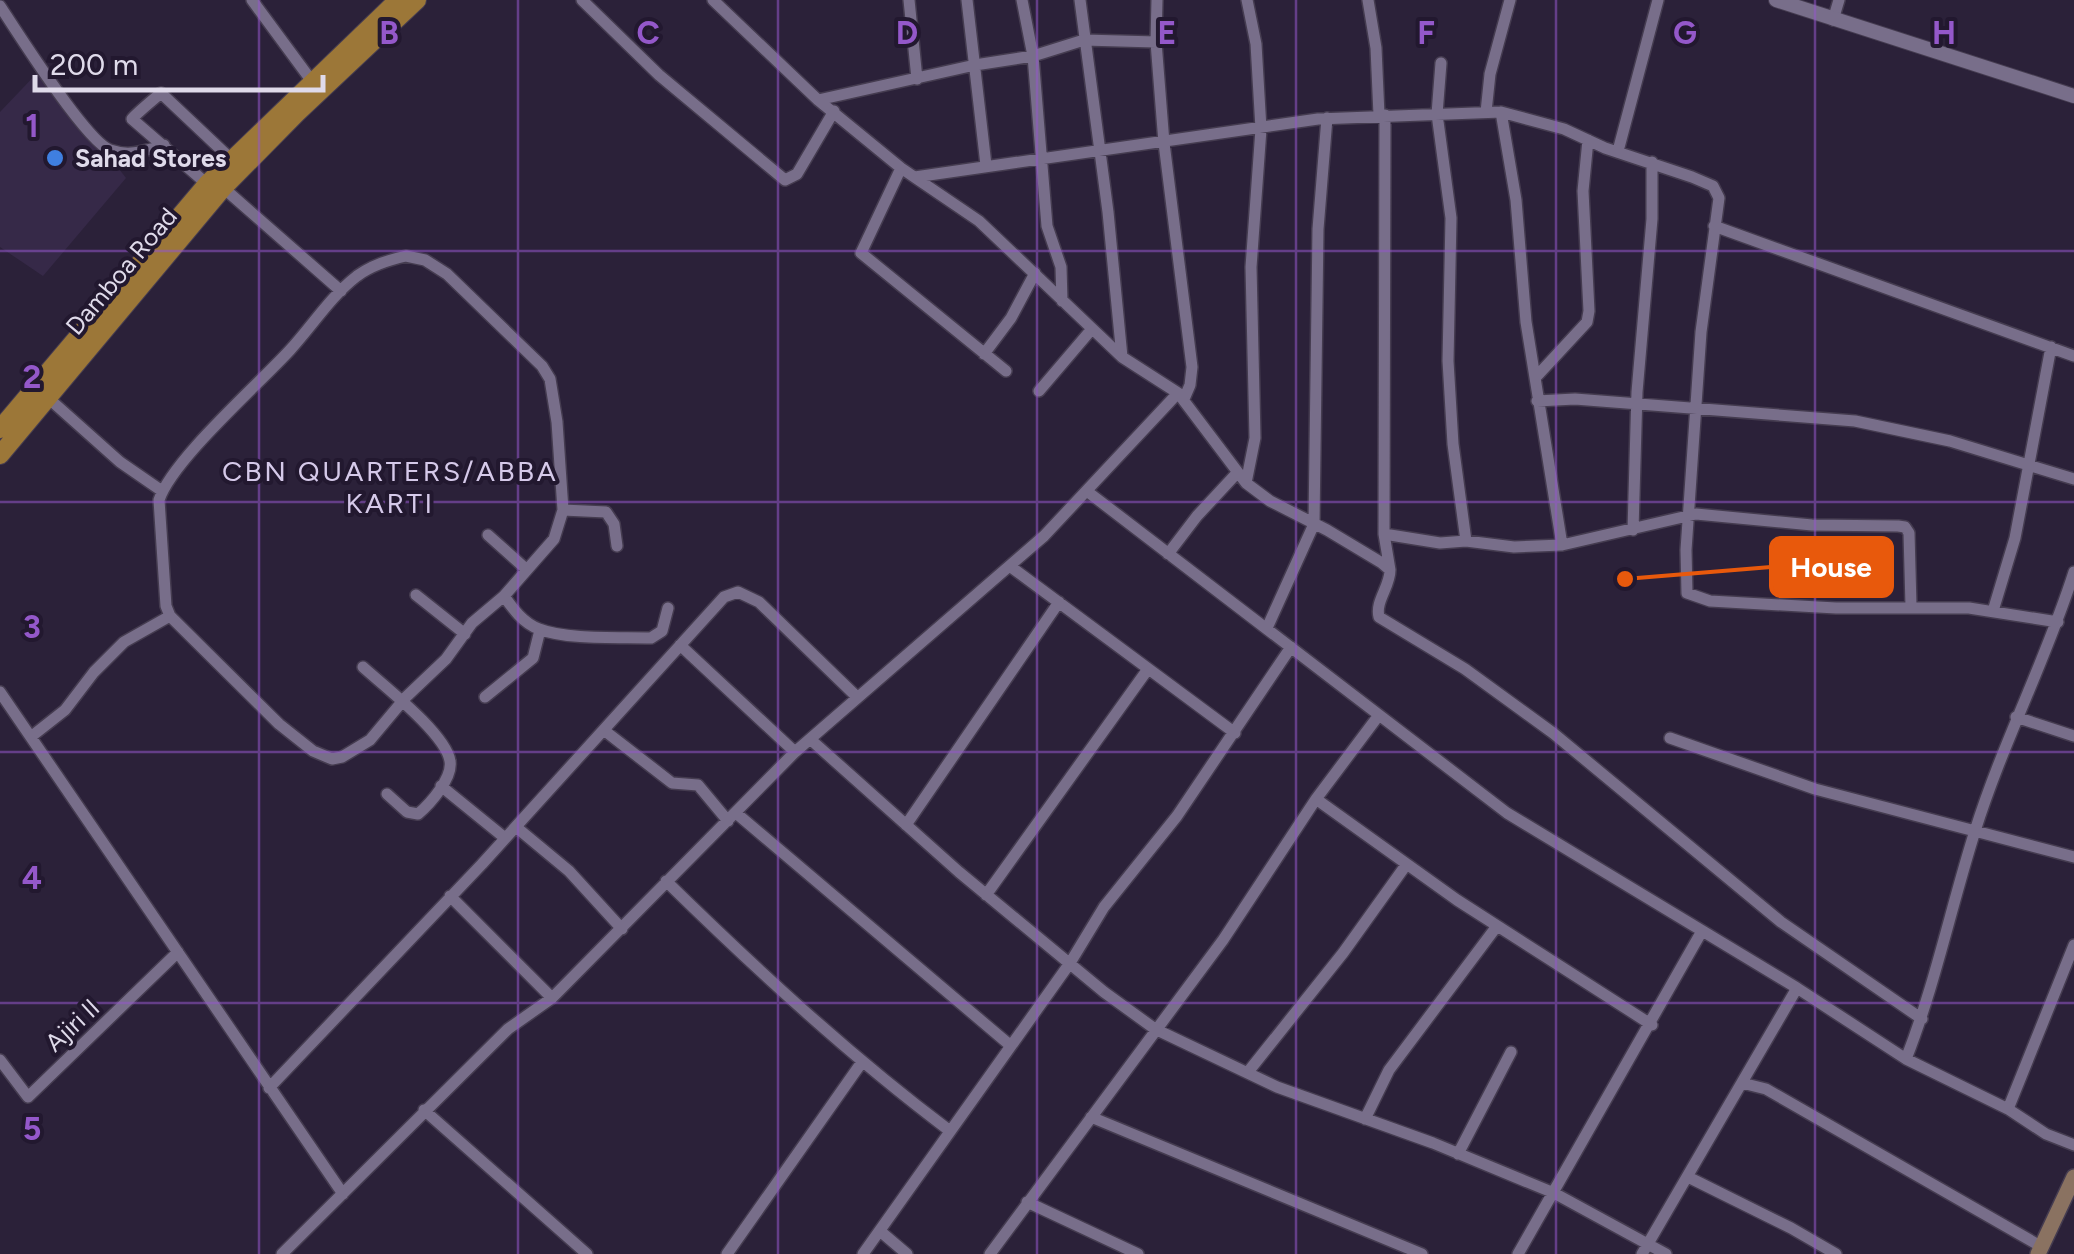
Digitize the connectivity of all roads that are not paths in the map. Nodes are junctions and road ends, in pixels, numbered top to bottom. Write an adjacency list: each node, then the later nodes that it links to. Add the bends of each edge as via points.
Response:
1 (252, 0): 25 (street)
2 (398, 0): 25 (main road, Damboa Road)
3 (417, 0): 46 (main road, Damboa Road)
4 (582, 0): 28 (street, via 617,38 785,180 797,174)
5 (712, 0): 27 (street)
6 (909, 0): 24 (street)
7 (968, 0): 23 (street)
8 (1022, 0): 21 (street)
9 (1080, 0): 19 (street)
10 (1157, 0): 20 (street)
11 (1247, 0): 34 (street)
12 (1368, 0): 32 (street)
13 (1510, 0): 29 (street)
14 (1658, 0): 38 (street)
15 (1776, 0): 18 (street)
16 (1839, 0): 18 (street)
17 (0, 6): 37 (street, via 106,148 133,154)
18 (1833, 20): 26 (street)
19 (1084, 40): 20 (street); 21 (street); 39 (street)
20 (1156, 42): 36 (street)
21 (1033, 56): 23 (street); 40 (street)
22 (1440, 63): 31 (street)
23 (975, 65): 24 (street); 43 (street)
24 (917, 79): 27 (street)
25 (311, 80): 41 (main road, Damboa Road)
26 (2074, 96)
27 (818, 100): 28 (street)
28 (834, 111): 44 (street)
29 (1486, 112): 30 (street); 31 (street)
30 (1502, 112): 35 (street); 57 (street)
31 (1437, 114): 32 (street); 77 (street, via 1451,218 1448,361)
32 (1382, 115): 33 (street); 75 (street)
33 (1327, 118): 34 (street); 73 (street, via 1318,228)
34 (1261, 129): 36 (street); 67 (street, via 1251,267 1256,438)
35 (1588, 140): 38 (street); 57 (street, via 1587,322)
36 (1164, 142): 39 (street); 60 (street, via 1192,367)
37 (164, 146): 41 (street, via 132,118 161,93); 46 (street)
38 (1618, 150): 42 (street)
39 (1100, 152): 40 (street); 55 (street)
40 (1040, 158): 43 (street); 50 (street)
41 (232, 160): 46 (main road, Damboa Road)
42 (1652, 162): 47 (street, via 1713,186 1719,198); 62 (street)
43 (986, 165): 45 (street)
44 (901, 168): 45 (street); 53 (street, via 861,253)
45 (914, 177): 48 (street, via 979,221)
46 (214, 183): 49 (street); 59 (main road, Damboa Road)
47 (1714, 226): 52 (street); 63 (street)
48 (1035, 272): 50 (street); 53 (street)
49 (341, 291): 69 (street); 71 (street, via 383,261 426,260 526,348 554,396)
50 (1062, 300): 51 (street)
51 (1091, 330): 55 (street); 58 (street)
52 (2050, 347): 54 (street); 66 (street)
53 (984, 354): 56 (street)
54 (2074, 356)
55 (1122, 357): 60 (street)
56 (1006, 371)
57 (1536, 377): 61 (street)
58 (1039, 391)
59 (42, 392): 64 (main road, Damboa Road); 65 (main road, Damboa Road); 69 (street)
60 (1181, 396): 67 (street); 70 (street)
61 (1538, 401): 62 (street); 78 (street)
62 (1637, 404): 63 (street); 74 (street)
63 (1696, 408): 66 (street, via 1854,421); 72 (street)
64 (0, 429)
65 (0, 454)
66 (2031, 465): 68 (street); 90 (street)
67 (1242, 478): 73 (street, via 1270,502); 80 (street, via 1197,516)
68 (2074, 479)
69 (162, 491): 91 (street)
70 (1088, 492): 80 (street); 81 (street)
71 (562, 510): 79 (street, via 606,512); 82 (street, via 554,539)
72 (1689, 515): 74 (street); 88 (street, via 1905,527); 88 (street, via 1687,593 1696,599)
73 (1314, 524): 83 (street); 93 (street)
74 (1633, 530): 78 (street)
75 (1384, 534): 77 (street); 83 (street)
76 (488, 535): 82 (street)
77 (1466, 541): 78 (street)
78 (1562, 544)
79 (617, 546)
80 (1168, 554): 93 (street)
81 (1012, 566): 87 (street); 101 (street)
82 (526, 568): 86 (street)
83 (1390, 570): 134 (street, via 1379,617 1553,733 1781,922)
84 (2074, 572): 92 (street)
85 (416, 595): 95 (street)
86 (504, 596): 94 (street); 95 (street)
87 (1059, 602): 99 (street); 117 (street)
88 (1911, 606): 90 (street)
89 (668, 608): 94 (street, via 662,631 651,638)
90 (1993, 611): 92 (street)
91 (170, 616): 103 (street, via 313,752 342,757 370,740); 108 (street, via 124,642 65,710)
92 (2058, 622): 105 (street)
93 (1267, 628): 97 (street)
94 (540, 630): 102 (street, via 532,658)
95 (466, 634): 103 (street)
96 (680, 645): 101 (street, via 724,597 747,594); 106 (street); 112 (street)
97 (1291, 647): 104 (street); 107 (street)
98 (363, 667): 103 (street)
99 (1148, 669): 107 (street); 124 (street)
100 (0, 692): 108 (street)
101 (856, 696): 110 (street)
102 (486, 697)
103 (401, 703): 113 (street, via 445,748 451,762)
104 (1379, 714): 115 (street); 128 (street, via 1507,812)
105 (2016, 717): 109 (street); 119 (street)
106 (604, 731): 116 (street, via 672,783 698,785); 118 (street)
107 (1235, 733): 131 (street, via 1104,907)
108 (32, 736): 130 (street)
109 (2074, 736)
110 (810, 738): 112 (street); 117 (street)
111 (1670, 738): 119 (street, via 1815,789)
112 (795, 752): 116 (street)
113 (441, 786): 114 (street, via 418,814); 120 (street)
114 (387, 794)
115 (1316, 799): 122 (street); 136 (street)
116 (732, 817): 123 (street); 137 (street)
117 (906, 825): 124 (street)
118 (516, 826): 120 (street); 127 (street)
119 (1976, 829): 121 (street); 134 (street)
120 (505, 838): 125 (street)
121 (2074, 856)
122 (1406, 865): 126 (street); 142 (street)
123 (666, 882): 127 (street); 141 (street)
124 (986, 894): 131 (street)
125 (450, 896): 133 (street); 144 (street)
126 (1497, 926): 135 (street); 148 (street, via 1388,1070)
127 (622, 928): 133 (street)
128 (1702, 931): 132 (street); 135 (street)
129 (2074, 945): 145 (street)
130 (178, 952): 140 (street, Ajiri II, via 28,1097); 144 (street)
131 (1070, 964): 136 (street); 137 (street)
132 (1797, 988): 139 (street); 143 (street)
133 (552, 998): 146 (street, via 508,1028)
134 (1922, 1019): 139 (street)
135 (1652, 1024): 154 (street)
136 (1155, 1029): 142 (street); 147 (street)
137 (1011, 1046): 149 (street)
138 (1511, 1052): 151 (street)
139 (1906, 1059): 145 (street)
140 (0, 1060)
141 (862, 1062): 149 (street); 163 (street)
142 (1248, 1072): 148 (street)
143 (1742, 1084): 152 (street); 160 (street, via 1766,1089)
144 (269, 1088): 155 (street)
145 (2008, 1109): 150 (street)
146 (424, 1110): 155 (street); 162 (street)
147 (1091, 1117): 156 (street); 168 (street)
148 (1364, 1118): 151 (street)
149 (950, 1130): 158 (street)
150 (2074, 1145)
151 (1458, 1154): 154 (street)
152 (1688, 1177): 159 (street); 171 (street)
153 (2074, 1177): 160 (main road)
154 (1554, 1193): 159 (street); 169 (street)
155 (343, 1194): 161 (street)
156 (1027, 1202): 166 (street); 167 (street)
157 (2074, 1202): 160 (main road)
158 (880, 1231): 164 (street); 165 (street)
159 (1645, 1249): 170 (street)
160 (2043, 1252)
161 (282, 1254)
162 (587, 1254)
163 (727, 1254)
164 (864, 1254)
165 (907, 1254)
166 (990, 1254)
167 (1138, 1254)
168 (1422, 1254)
169 (1518, 1254)
170 (1666, 1254)
171 (1836, 1254)

